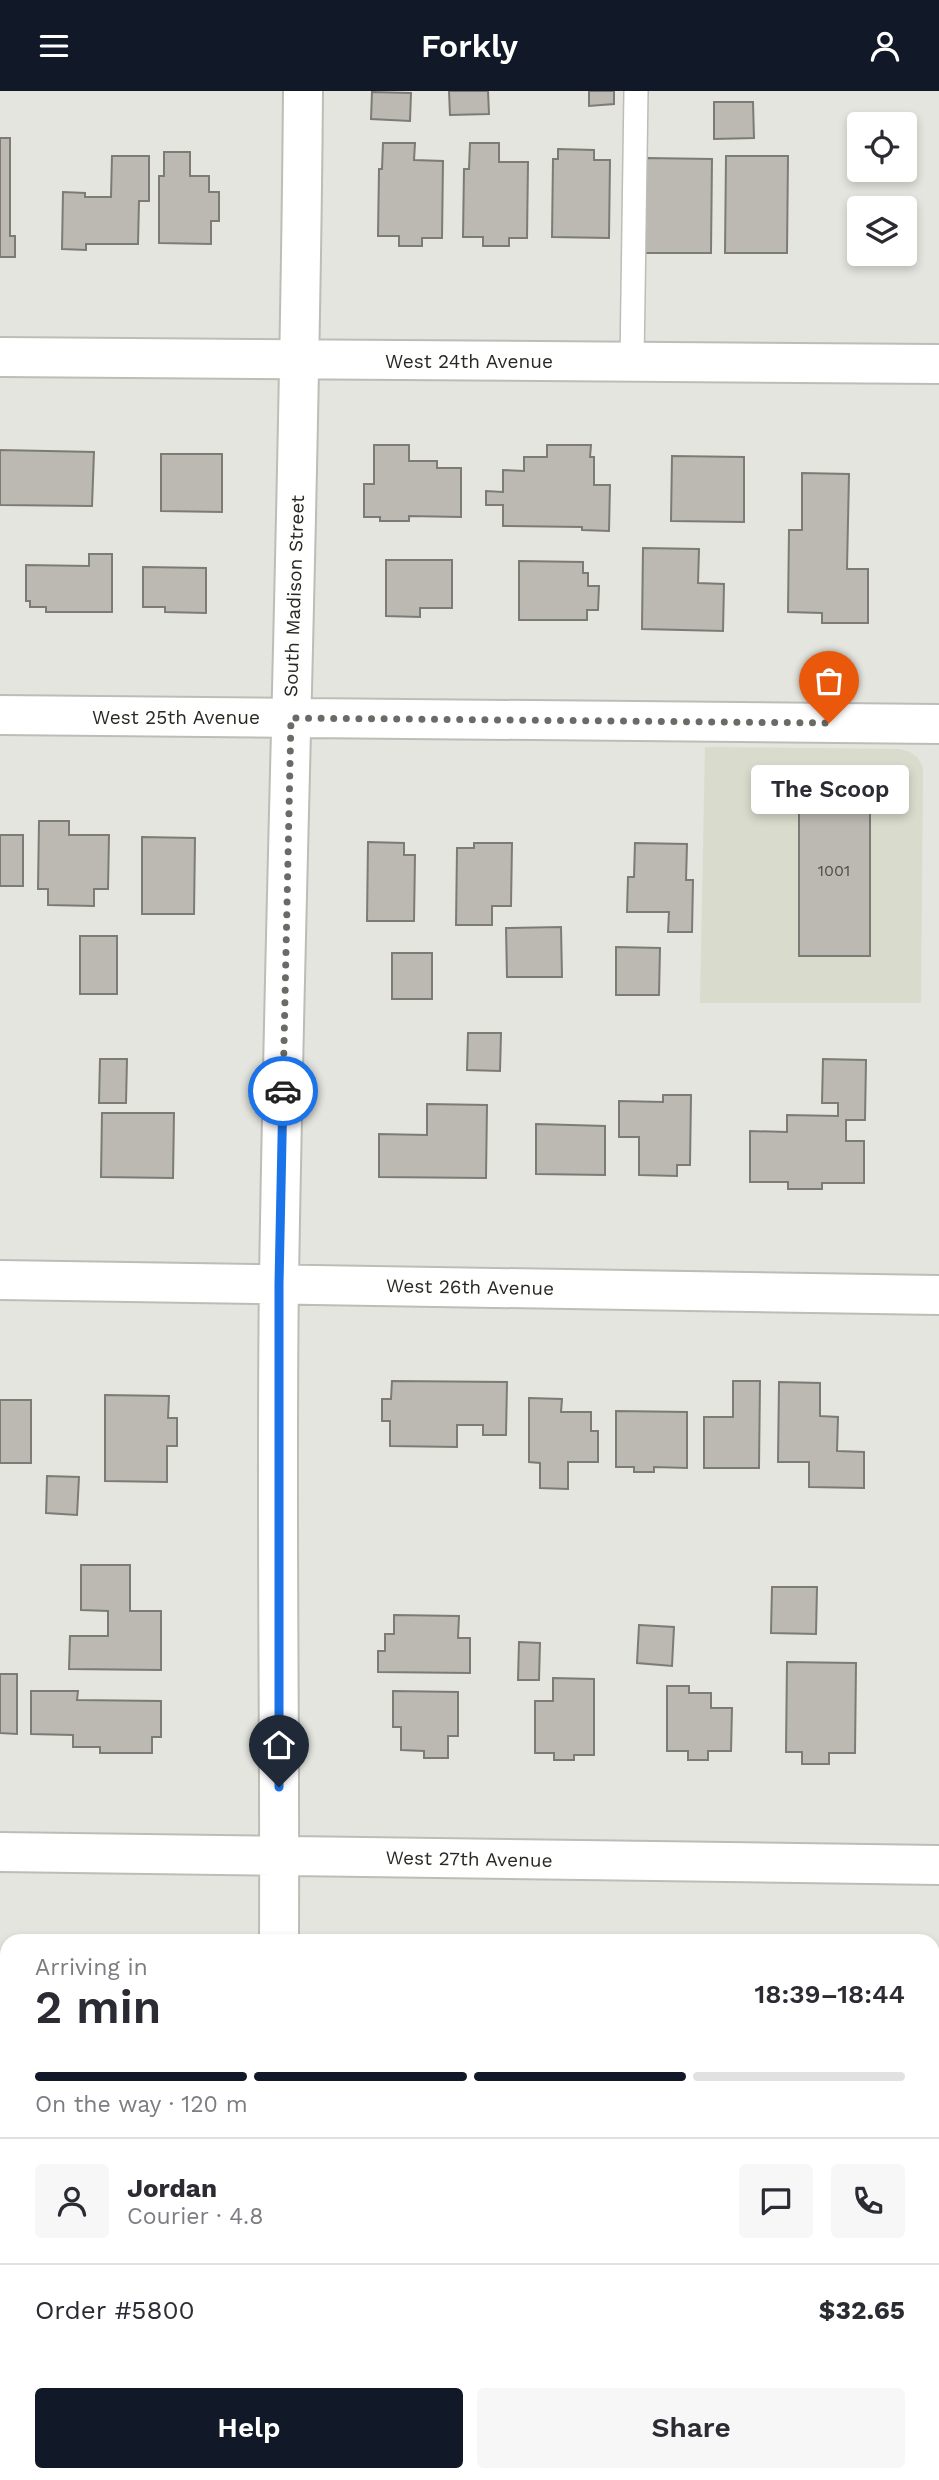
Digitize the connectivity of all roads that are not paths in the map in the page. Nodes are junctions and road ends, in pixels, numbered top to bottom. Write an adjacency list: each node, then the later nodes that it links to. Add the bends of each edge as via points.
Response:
1 (303, 91): 4 (street, South Madison Street)
2 (636, 91): 5 (lane)
3 (0, 357): 4 (street, West 24th Avenue)
4 (301, 360): 5 (street, West 24th Avenue); 8 (street, South Madison Street)
5 (632, 362): 6 (street, West 24th Avenue)
6 (939, 364)
7 (0, 715): 8 (street, West 25th Avenue)
8 (291, 718): 9 (street, West 25th Avenue); 11 (street, South Madison Street)
9 (939, 724)
10 (0, 1280): 11 (street, West 26th Avenue)
11 (279, 1284): 12 (street, West 26th Avenue); 14 (street, South Madison Street)
12 (939, 1294)
13 (0, 1852): 14 (street, West 27th Avenue)
14 (279, 1857): 15 (street, West 27th Avenue); 16 (street, South Madison Street)
15 (939, 1865)
16 (279, 1934)

